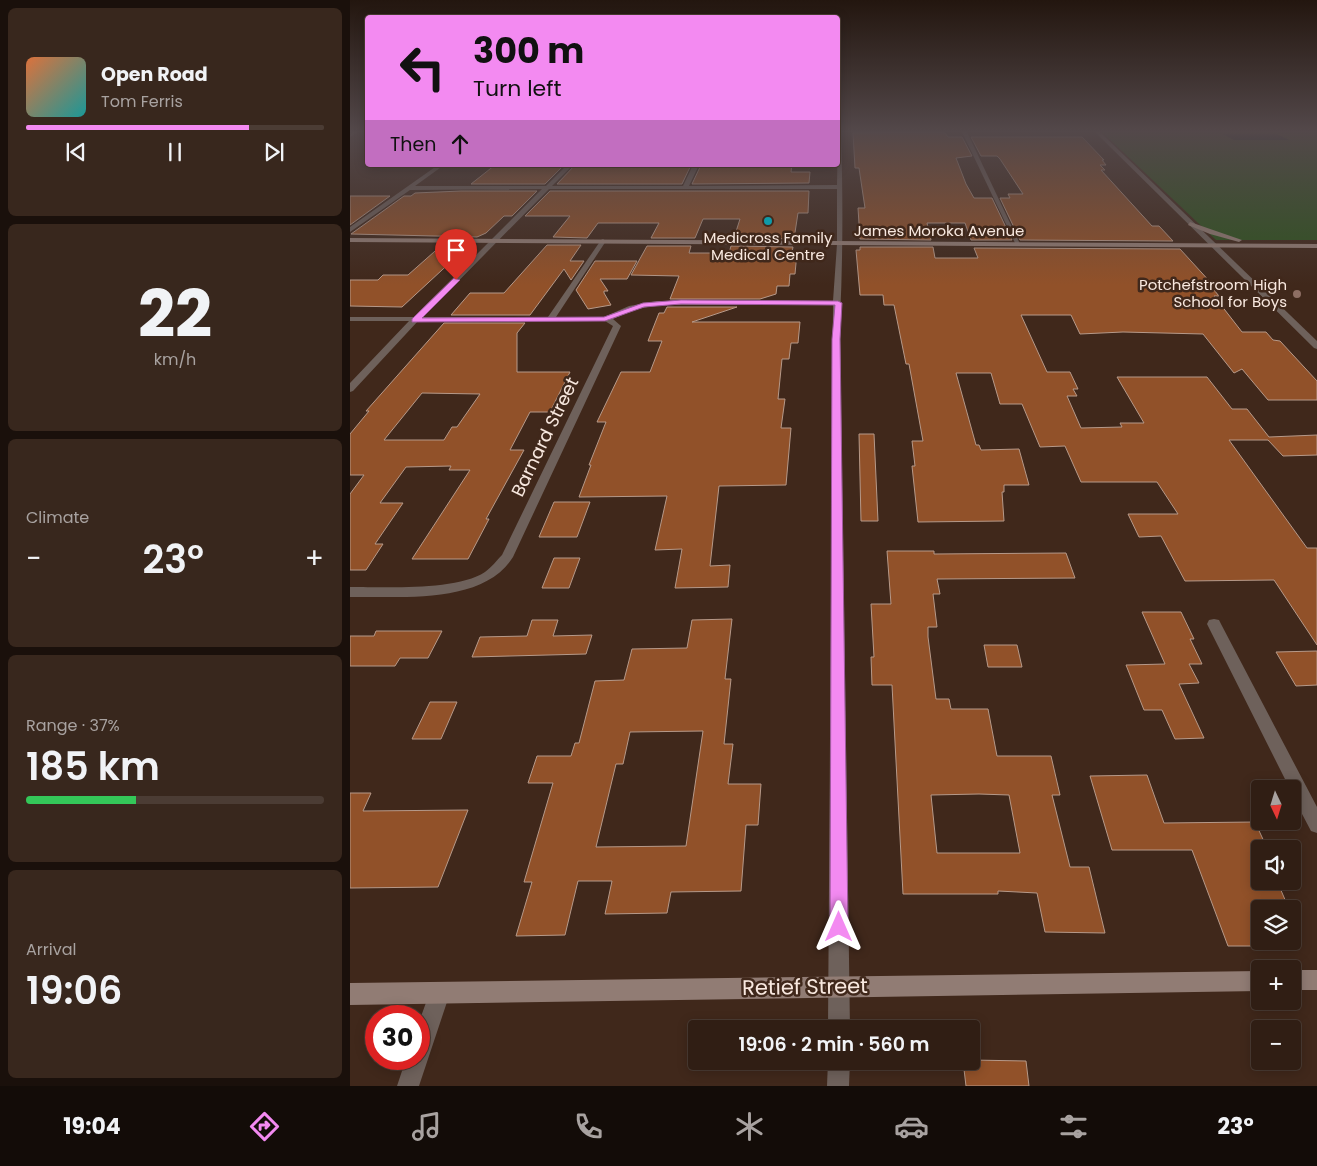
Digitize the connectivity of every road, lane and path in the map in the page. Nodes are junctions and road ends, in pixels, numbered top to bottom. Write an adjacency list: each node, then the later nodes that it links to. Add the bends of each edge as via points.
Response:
1 (415, 183): 8 (street)
2 (552, 183): 9 (street)
3 (688, 183): 10 (street)
4 (840, 183): 7 (street)
5 (989, 183): 17 (street)
6 (1148, 183): 11 (street)
7 (840, 187): 10 (street); 16 (street)
8 (407, 188): 9 (street); 12 (street)
9 (547, 188): 10 (street); 14 (street)
10 (685, 188)
11 (1190, 224): 18 (street); 19 (street, via 1221,236)
12 (350, 230)
13 (350, 240): 14 (street, James Moroka Avenue)
14 (495, 240): 15 (street, James Moroka Avenue); 25 (street)
15 (602, 241): 16 (street, James Moroka Avenue); 23 (street)
16 (840, 244): 17 (street, James Moroka Avenue); 21 (street)
17 (1019, 245): 18 (street, James Moroka Avenue)
18 (1213, 245): 19 (street, James Moroka Avenue); 26 (street)
19 (1276, 246): 20 (street, James Moroka Avenue)
20 (1317, 246)
21 (838, 303): 24 (street, via 656,304 632,308); 34 (street)
22 (350, 319): 25 (street)
23 (550, 319): 24 (street); 25 (street)
24 (605, 319): 28 (street, Barnard Street, via 616,322 615,333 507,557 487,577 460,586)
25 (415, 320): 27 (street)
26 (1317, 346)
27 (350, 389)
28 (350, 592)
29 (1214, 624): 30 (street)
30 (1317, 826)
31 (1301, 980): 32 (street)
32 (1317, 980)
33 (1251, 981): 34 (street, Retief Street)
34 (839, 986): 36 (street, Retief Street); 37 (street)
35 (350, 994): 36 (street, Retief Street)
36 (439, 994): 38 (street)
37 (839, 1020)
38 (430, 1021)
39 (413, 1070): 41 (street)
40 (838, 1070): 42 (street)
41 (408, 1086)
42 (838, 1086)

